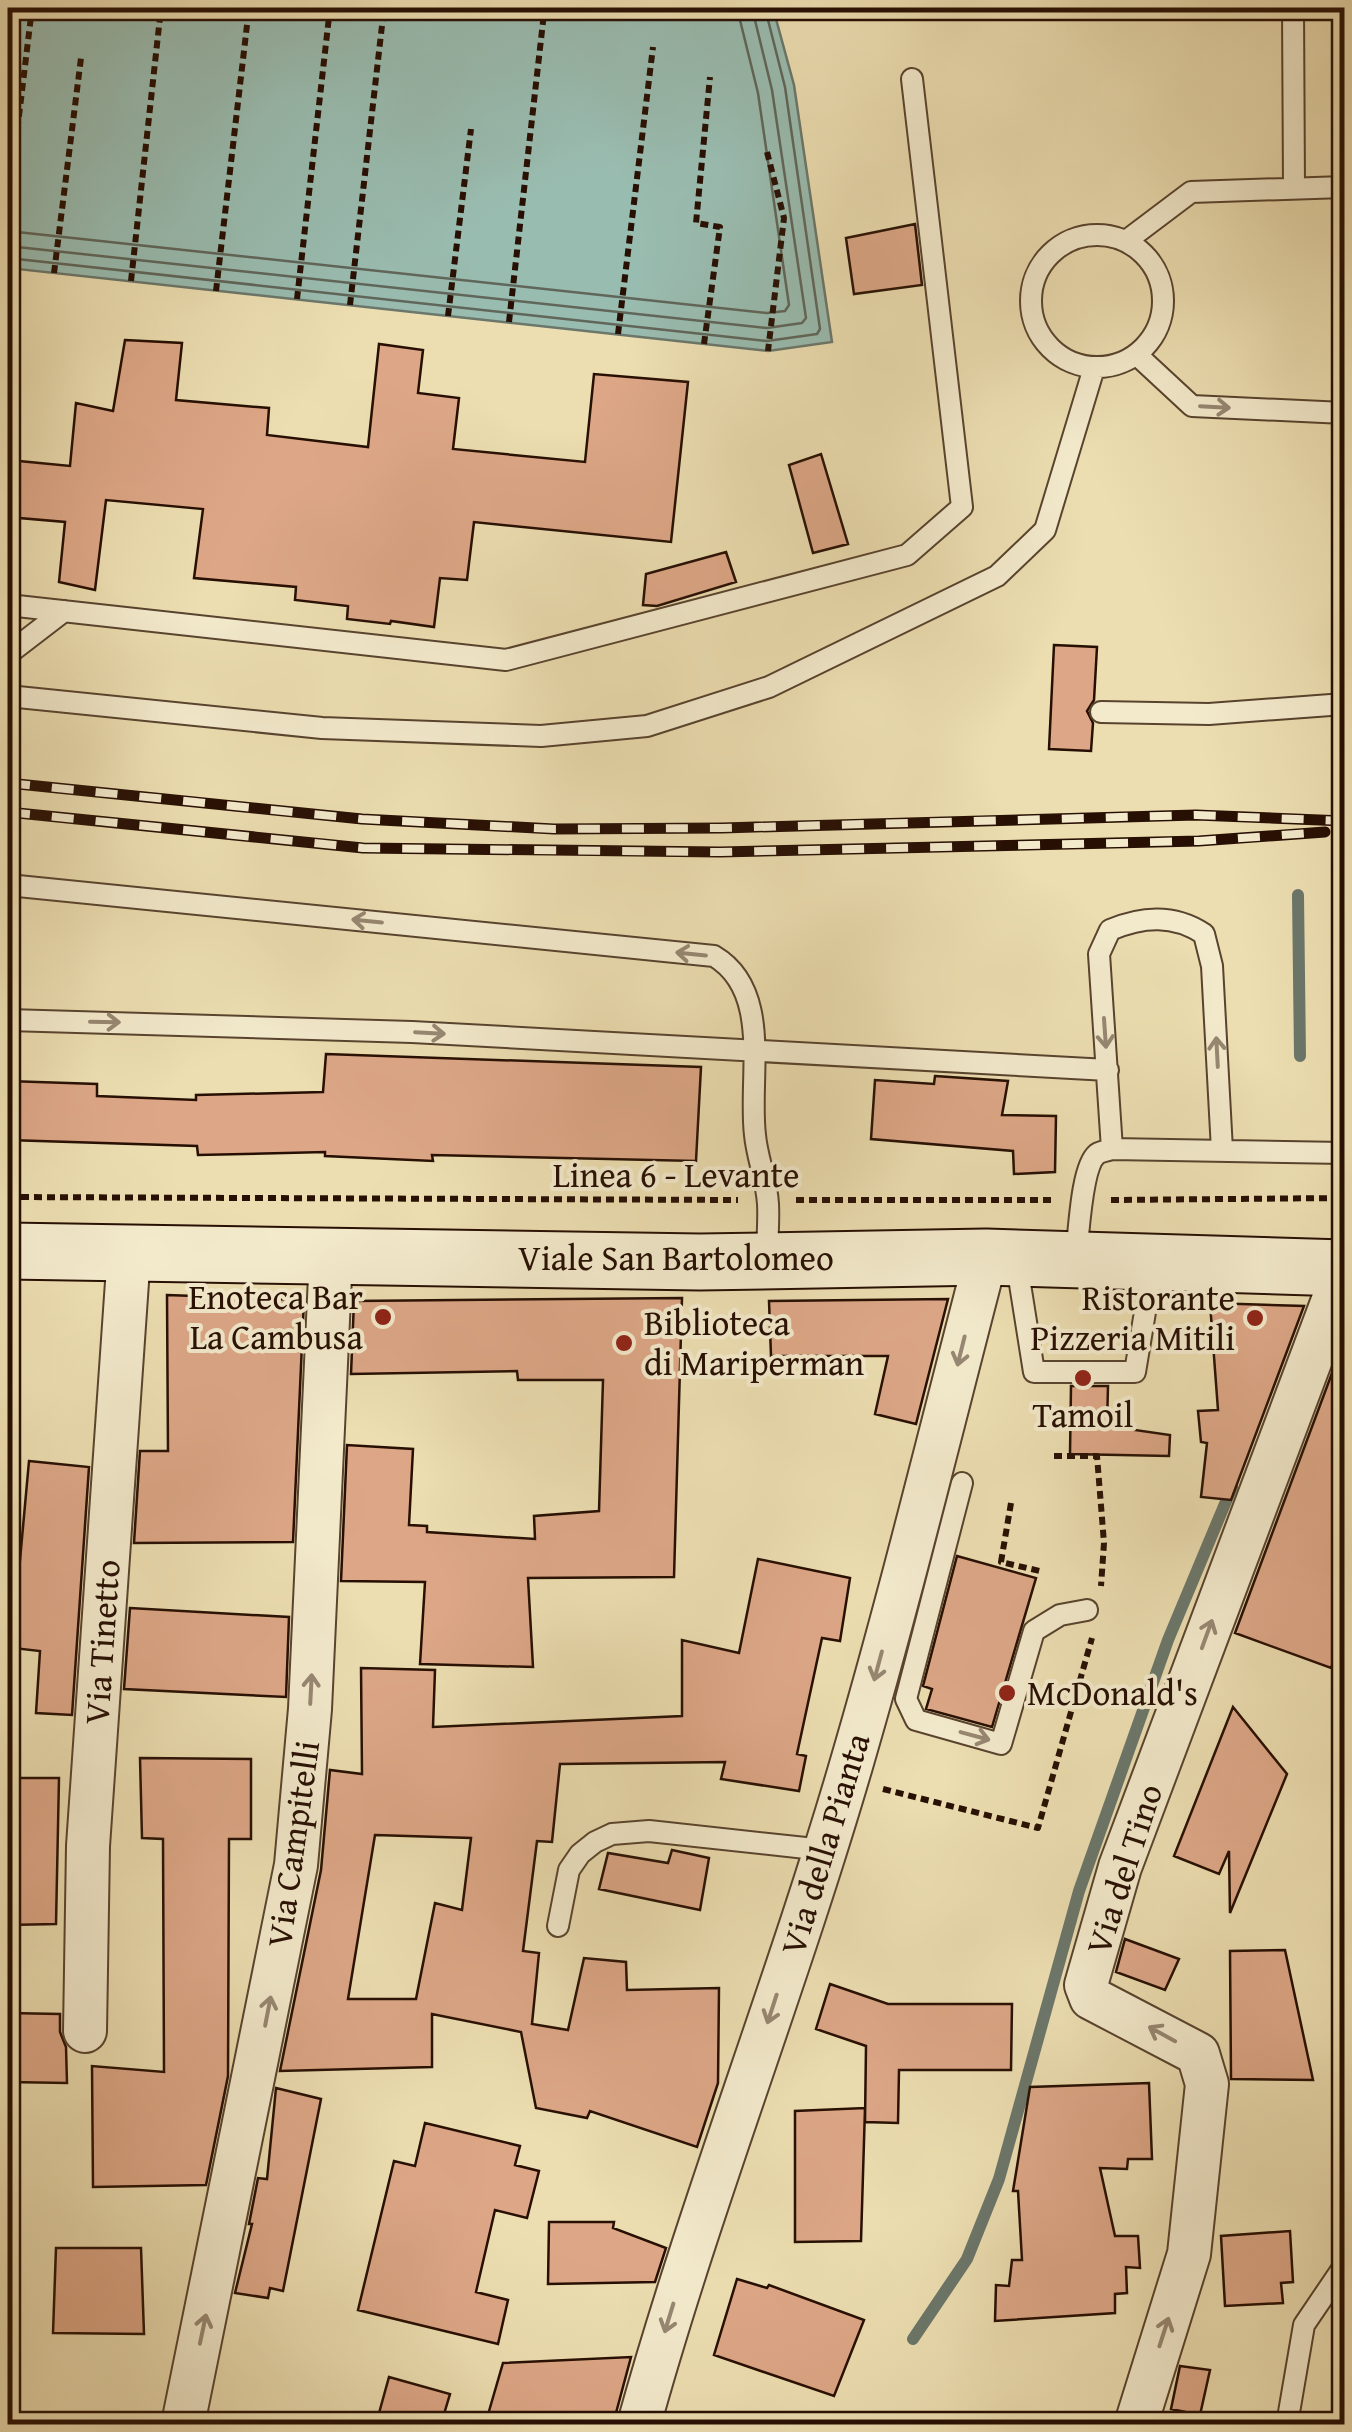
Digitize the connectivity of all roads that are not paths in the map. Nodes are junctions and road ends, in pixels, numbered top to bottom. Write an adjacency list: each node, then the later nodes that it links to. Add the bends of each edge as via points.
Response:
1 (1293, 8): 4 (lane)
2 (912, 79): 10 (lane, via 962,507 907,555 506,660)
3 (1344, 187): 4 (lane)
4 (1294, 188): 5 (lane, via 1191,192)
5 (1126, 241): 6 (lane, via 1158,272 1164,294 1162,318); 7 (lane, via 1085,235 1065,242 1036,273 1031,314 1039,334 1071,363)
6 (1137, 355): 7 (lane); 8 (lane, one-way to 8, via 1192,406)
7 (1094, 368): 12 (lane, via 1045,530 998,576 770,687 647,726 540,736 322,728)
8 (1344, 413)
9 (8, 605): 10 (lane)
10 (64, 611): 11 (lane)
11 (8, 654)
12 (8, 696)
13 (1344, 704): 14 (lane, via 1209,714)
14 (1101, 712)
15 (8, 885): 17 (lane, one-way to 15, via 754,1024 741,985 714,956)
16 (8, 1020): 17 (lane, one-way to 17)
17 (754, 1051): 18 (lane); 26 (lane, via 754,1134 768,1200)
18 (1108, 1070): 19 (lane); 20 (lane, one-way to 18, via 1212,966 1204,934 1184,921 1134,920 1110,930 1099,954)
19 (1112, 1149): 20 (lane); 27 (lane, via 1091,1162)
20 (1222, 1150): 21 (lane)
21 (1344, 1153)
22 (8, 1251): 23 (main road, Viale San Bartolomeo)
23 (129, 1253): 24 (main road, Viale San Bartolomeo); 34 (street, Via Tinetto, via 88,1846)
24 (331, 1255): 26 (main road, Viale San Bartolomeo); 36 (street, Via Campitelli, one-way to 24, via 296,1865 310,1710)
25 (1001, 1257): 26 (main road, Viale San Bartolomeo); 27 (main road, Viale San Bartolomeo); 28 (lane, via 1034,1372 1135,1372); 32 (street, Via della Pianta, one-way to 32)
26 (767, 1260)
27 (1076, 1261): 28 (main road, Viale San Bartolomeo)
28 (1154, 1263): 29 (main road, Viale San Bartolomeo)
29 (1344, 1270): 38 (street, Via del Tino, one-way to 29, via 1190,2254 1207,2084 1198,2054 1091,1998 1086,1985 1120,1867)
30 (962, 1483): 31 (lane, one-way to 31, via 906,1699 916,1720 1001,1744 1034,1632 1060,1615)
31 (1088, 1610)
32 (824, 1850): 33 (lane, via 649,1831 612,1834 580,1854 569,1870); 37 (street, Via della Pianta, one-way to 37)
33 (558, 1926)
34 (84, 2031)
35 (1344, 2266): 39 (lane, via 1304,2325)
36 (183, 2424)
37 (639, 2424)
38 (1136, 2424)
39 (1287, 2424)

